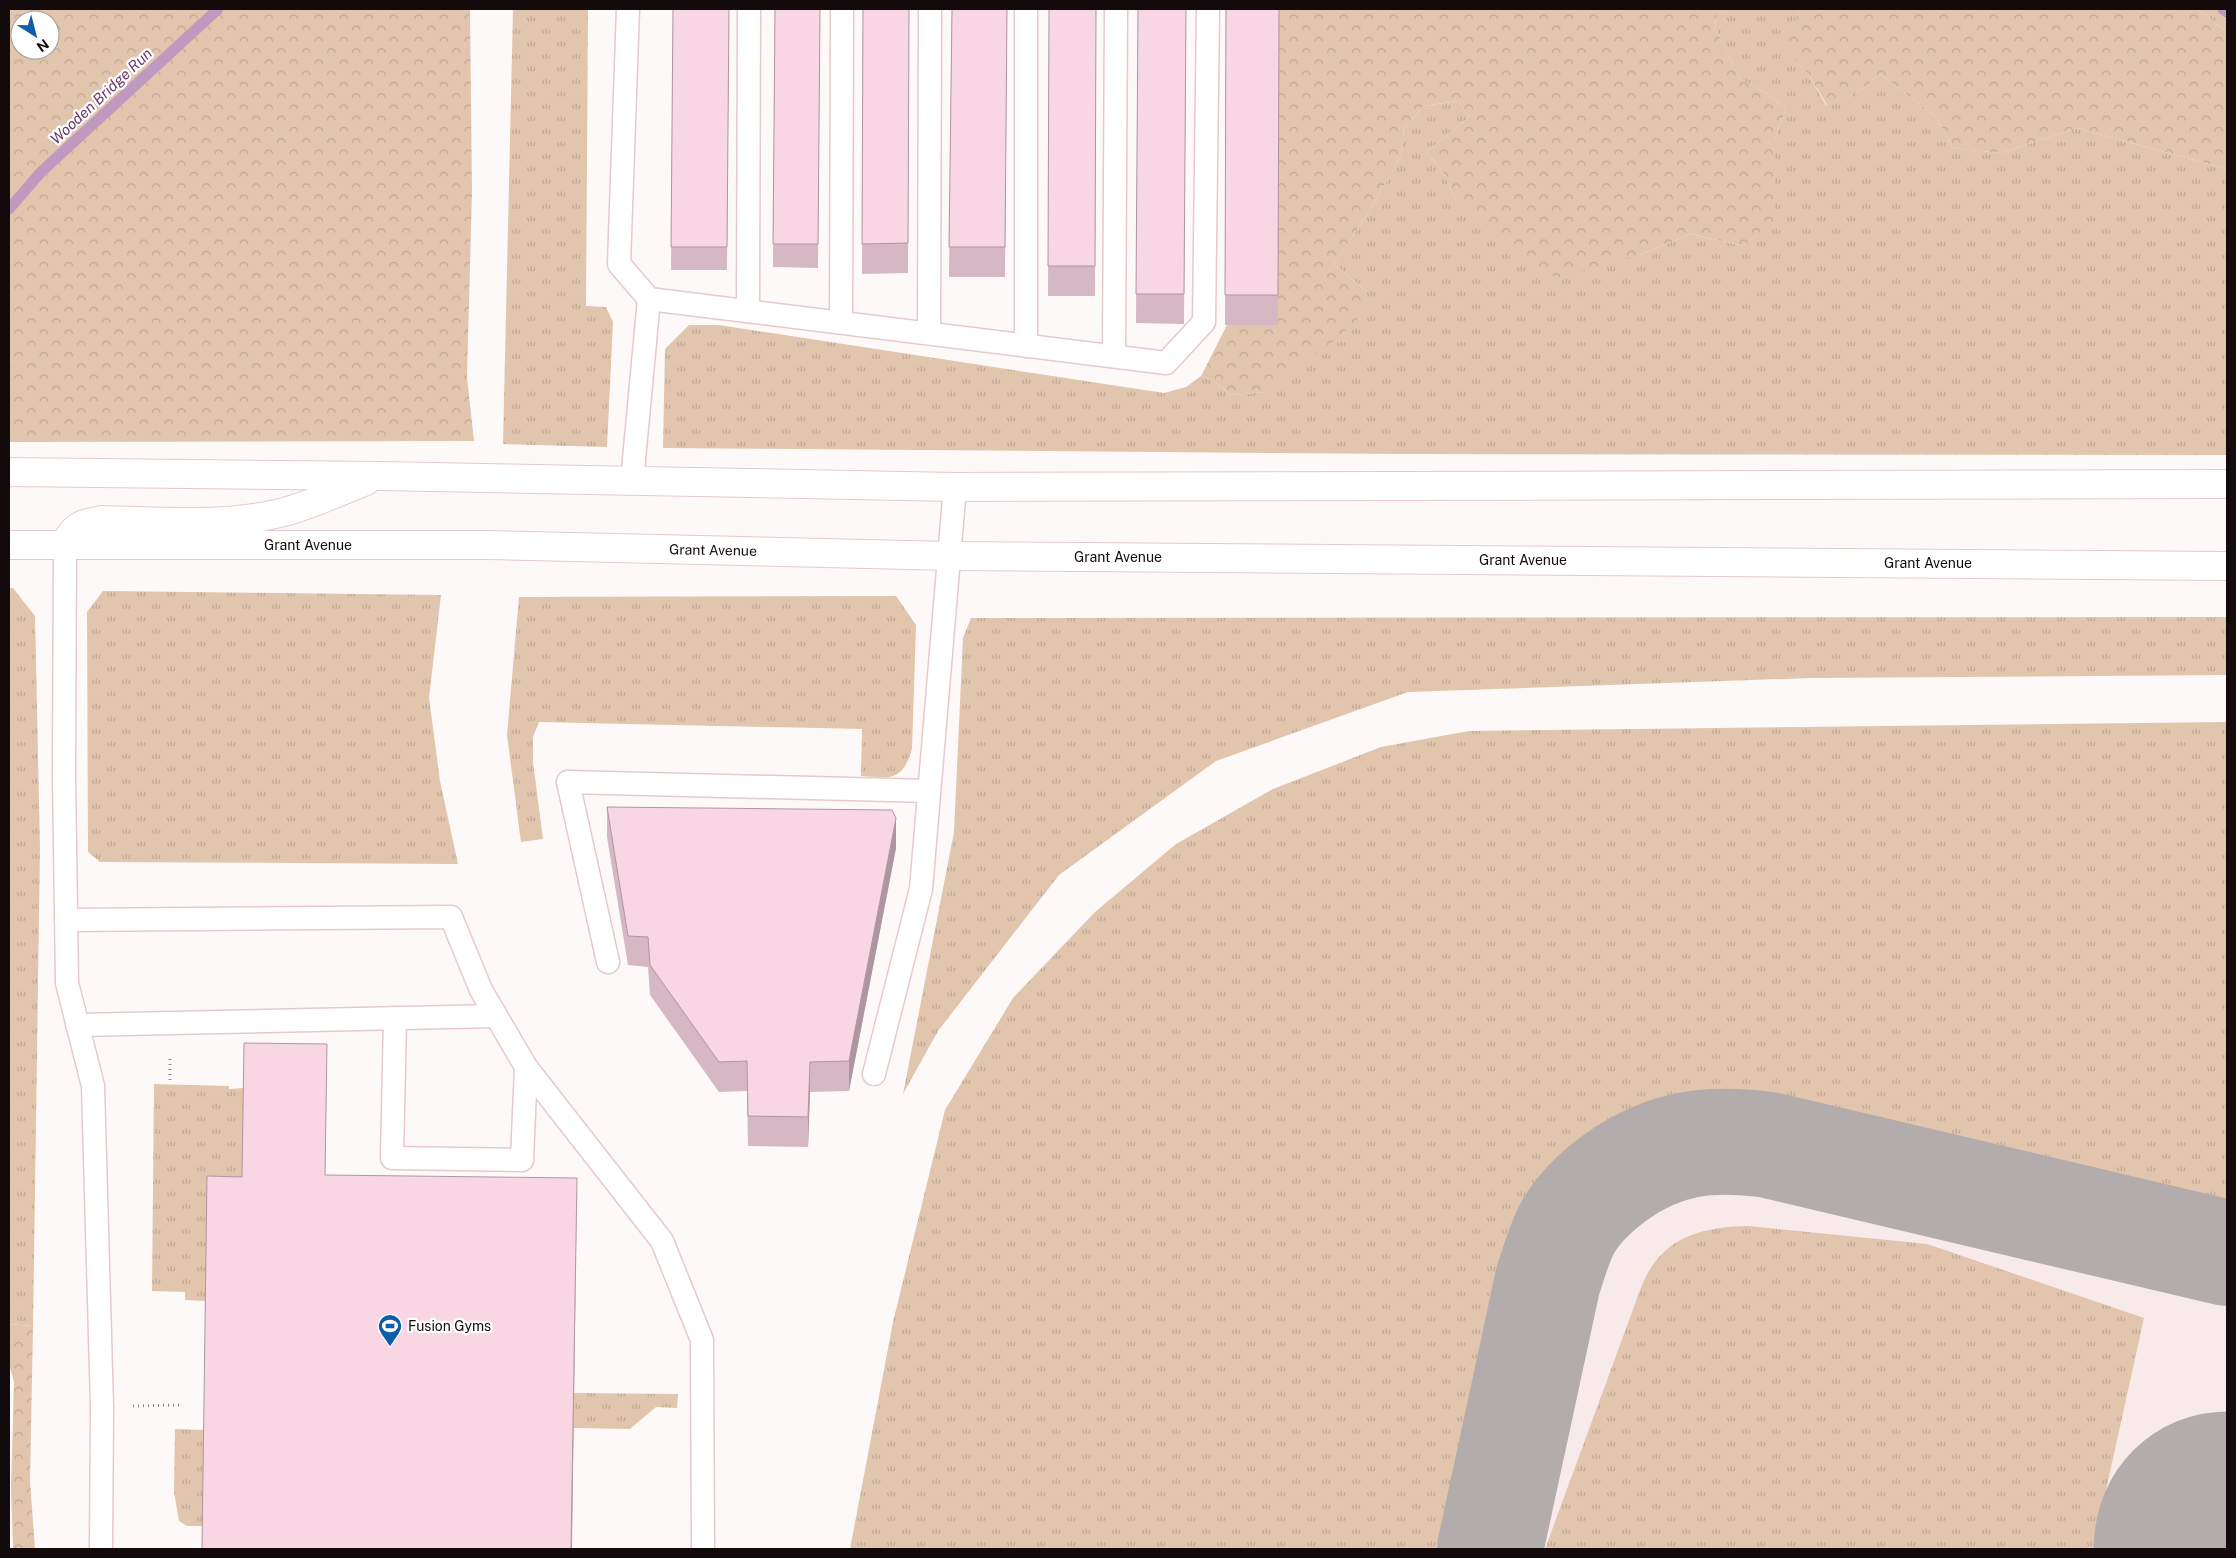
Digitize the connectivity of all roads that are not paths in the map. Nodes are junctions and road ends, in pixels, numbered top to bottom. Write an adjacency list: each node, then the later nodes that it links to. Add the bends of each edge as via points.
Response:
1 (628, 9): 8 (lane, via 619,264)
2 (749, 9): 9 (lane)
3 (842, 9): 10 (lane)
4 (930, 9): 11 (lane)
5 (1026, 9): 12 (lane)
6 (1116, 9): 13 (lane)
7 (1208, 9): 13 (lane, via 1204,322 1166,363)
8 (650, 299): 9 (lane); 16 (lane)
9 (748, 311): 10 (lane)
10 (841, 322): 11 (lane)
11 (929, 333): 12 (lane)
12 (1026, 346): 13 (lane)
13 (1114, 356)
14 (9, 472): 15 (main road)
15 (380, 476): 16 (main road); 20 (main road, via 281,513 254,518 217,522 86,522 71,532)
16 (632, 481): 18 (main road)
17 (2227, 484): 18 (main road)
18 (955, 487): 21 (lane)
19 (9, 545): 20 (main road, Grant Avenue)
20 (65, 545): 21 (main road, Grant Avenue, via 489,544); 24 (lane)
21 (950, 556): 22 (main road, Grant Avenue); 23 (lane)
22 (2227, 566)
23 (929, 791): 25 (lane, via 568,782); 30 (lane, via 921,889)
24 (66, 920): 26 (lane, via 451,917 480,990); 28 (lane, via 67,983)
25 (608, 962)
26 (496, 1016): 27 (lane); 29 (lane)
27 (395, 1018): 28 (lane); 29 (lane, via 392,1158 522,1160)
28 (77, 1024): 31 (lane, via 93,1086 102,1407)
29 (526, 1067): 32 (lane, via 662,1241 702,1340)
30 (874, 1074)
31 (101, 1549)
32 (703, 1549)

